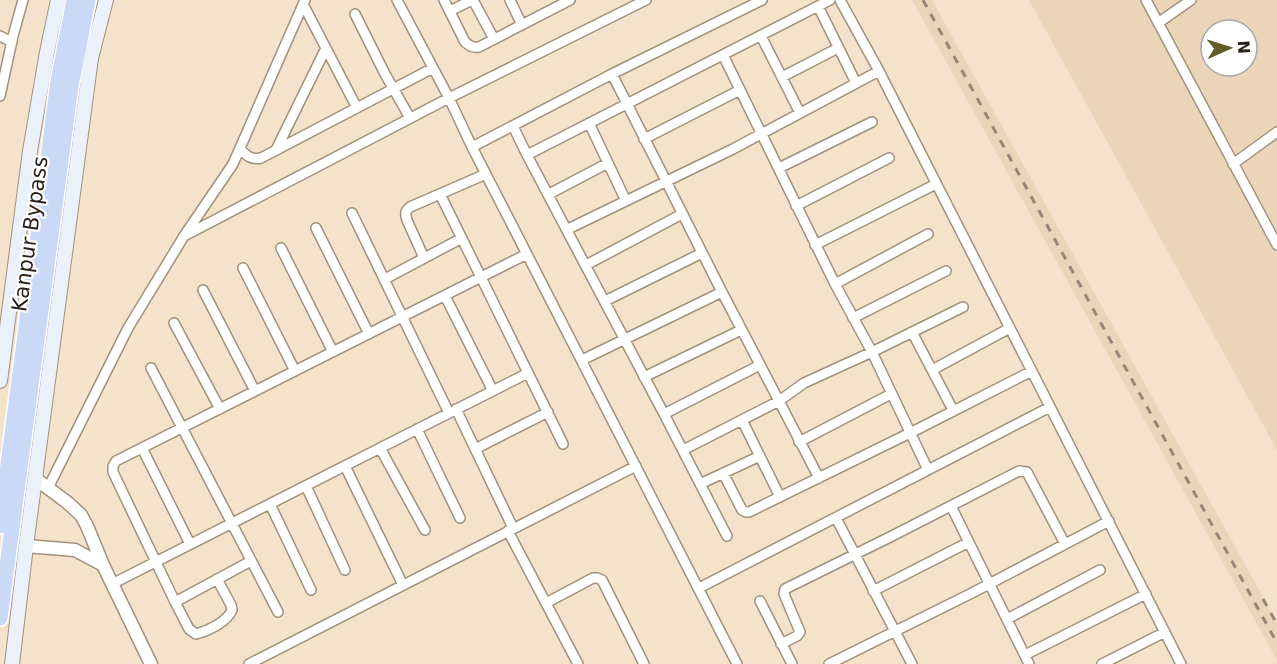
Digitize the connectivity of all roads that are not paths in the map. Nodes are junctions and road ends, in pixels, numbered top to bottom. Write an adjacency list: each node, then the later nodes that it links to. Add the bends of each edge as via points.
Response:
1 (58, 0): 91 (main road)
2 (74, 0): 146 (highway, Kanpur Bypass, via 58,81)
3 (88, 0): 172 (highway, Kanpur Bypass, via 71,86)
4 (106, 0): 135 (main road, via 91,58)
5 (398, 0): 31 (street)
6 (444, 0): 20 (street)
7 (473, 0): 20 (street); 26 (street)
8 (510, 0): 23 (street)
9 (570, 0): 18 (street)
10 (646, 0): 39 (street)
11 (762, 0): 33 (street)
12 (830, 0): 19 (street)
13 (840, 0): 32 (street)
14 (1146, 0): 22 (street)
15 (1191, 0): 22 (street)
16 (20, 1): 27 (street)
17 (304, 2): 28 (street); 51 (street)
18 (558, 3): 23 (street)
19 (818, 6): 25 (street); 29 (street)
20 (450, 11): 26 (street, via 469,46 479,47)
21 (355, 14): 36 (street)
22 (1158, 23): 56 (street)
23 (522, 25): 26 (street)
24 (0, 36): 27 (street)
25 (761, 36): 30 (street); 34 (street)
26 (494, 39)
27 (12, 42): 38 (street)
28 (326, 48): 41 (street); 52 (street)
29 (838, 48): 34 (street); 35 (street)
30 (723, 56): 37 (street); 40 (street)
31 (433, 68): 36 (street); 39 (street)
32 (879, 71): 35 (street); 60 (street)
33 (612, 74): 40 (street); 46 (street)
34 (782, 76): 42 (street)
35 (856, 83): 42 (street)
36 (394, 88): 41 (street); 43 (street)
37 (740, 90): 48 (street); 49 (street)
38 (0, 96)
39 (449, 98): 43 (street); 50 (street)
40 (627, 104): 45 (street); 49 (street)
41 (357, 108): 52 (street)
42 (800, 113): 48 (street)
43 (410, 118): 70 (street)
44 (872, 122): 57 (street)
45 (589, 123): 53 (street); 55 (street)
46 (513, 126): 50 (street); 53 (street)
47 (1277, 132): 56 (street)
48 (761, 133): 57 (street); 59 (street)
49 (644, 139): 59 (street)
50 (472, 147): 58 (street)
51 (240, 149): 52 (street, via 256,159); 70 (street)
52 (276, 150)
53 (527, 155): 62 (street)
54 (889, 158): 64 (street)
55 (608, 163): 62 (street); 63 (street)
56 (1233, 164): 73 (street)
57 (779, 168): 64 (street)
58 (486, 174): 61 (street); 76 (street)
59 (666, 181): 63 (street); 66 (street)
60 (936, 184): 72 (street); 93 (street)
61 (440, 194): 71 (street); 77 (street, via 410,207 405,215)
62 (549, 194): 68 (street)
63 (626, 201): 68 (street)
64 (796, 206): 72 (street)
65 (352, 213): 82 (street)
66 (682, 214): 75 (street); 78 (street)
67 (316, 228): 96 (street)
68 (568, 229): 78 (street)
69 (928, 234): 83 (street)
70 (184, 236): 138 (street, via 128,328)
71 (462, 238): 77 (street); 81 (street)
72 (815, 245): 83 (street)
73 (1277, 245)
74 (281, 248): 98 (street)
75 (702, 253): 85 (street); 87 (street)
76 (527, 254): 81 (street); 100 (street)
77 (424, 258): 82 (street)
78 (586, 265): 87 (street)
79 (243, 268): 104 (street)
80 (946, 271): 90 (street)
81 (481, 278): 86 (street); 106 (street)
82 (385, 279): 89 (street)
83 (835, 284): 90 (street)
84 (203, 290): 109 (street)
85 (722, 292): 94 (street); 97 (street)
86 (445, 296): 89 (street); 110 (street)
87 (605, 301): 97 (street)
88 (963, 307): 95 (street)
89 (403, 317): 96 (street); 116 (street)
90 (854, 318): 99 (street)
91 (4, 323): 108 (main road)
92 (174, 323): 114 (street)
93 (1010, 328): 103 (street); 105 (street)
94 (741, 330): 101 (street); 107 (street)
95 (912, 332): 99 (street); 103 (street)
96 (369, 333): 98 (street)
97 (625, 339): 100 (street); 107 (street)
98 (333, 352): 104 (street)
99 (872, 352): 111 (street); 112 (street, via 804,384)
100 (582, 360): 131 (street)
101 (760, 365): 112 (street); 118 (street)
102 (151, 368): 120 (street)
103 (932, 370): 115 (street)
104 (295, 371): 109 (street)
105 (1032, 371): 113 (street); 115 (street)
106 (528, 373): 110 (street); 117 (street)
107 (644, 377): 118 (street)
108 (0, 381)
109 (255, 391): 114 (street)
110 (493, 391): 116 (street)
111 (891, 394): 122 (street); 123 (street)
112 (779, 401): 119 (street); 123 (street)
113 (1050, 407): 132 (street); 144 (street)
114 (220, 409): 120 (street)
115 (952, 410): 122 (street)
116 (453, 411): 121 (street); 127 (street)
117 (548, 412): 124 (street); 127 (street)
118 (664, 414): 128 (street)
119 (742, 420): 128 (street); 129 (street)
120 (182, 428): 125 (street); 145 (street)
121 (417, 429): 126 (street); 142 (street)
122 (910, 433): 132 (street); 134 (street)
123 (799, 442): 134 (street)
124 (563, 444)
125 (142, 448): 151 (street); 155 (street, via 116,461 113,472)
126 (380, 448): 130 (street); 147 (street)
127 (475, 449): 148 (street)
128 (683, 450): 136 (street)
129 (760, 456): 133 (street); 139 (street)
130 (345, 466): 137 (street); 163 (street)
131 (636, 466): 148 (street); 164 (street)
132 (928, 470): 143 (street)
133 (723, 473): 136 (street); 139 (street, via 744,512)
134 (819, 478): 139 (street)
135 (36, 479): 138 (street); 153 (main road)
136 (700, 484): 149 (street)
137 (306, 486): 140 (street); 158 (street)
138 (48, 488): 157 (street, via 81,515)
139 (780, 497)
140 (270, 504): 145 (street); 165 (street)
141 (951, 506): 150 (street); 152 (street, via 1019,471 1027,472); 154 (street)
142 (460, 518)
143 (836, 518): 154 (street); 164 (street)
144 (1109, 521): 152 (street); 167 (street)
145 (232, 523): 151 (street); 156 (street)
146 (0, 526)
147 (425, 530)
148 (511, 530): 163 (street); 170 (street)
149 (727, 536)
150 (969, 542): 162 (street); 166 (street)
151 (190, 544): 155 (street)
152 (1065, 544): 162 (street)
153 (26, 546): 157 (street, via 75,550); 178 (main road)
154 (855, 554): 166 (street); 176 (street, via 785,589 800,632)
155 (156, 561): 161 (street); 169 (street)
156 (251, 561): 160 (street); 171 (street)
157 (103, 565): 161 (street)
158 (345, 570)
159 (1100, 570): 173 (street)
160 (217, 579): 169 (street); 169 (street, via 232,610 228,618 201,633 189,629)
161 (112, 584): 179 (street)
162 (989, 584): 173 (street); 174 (street)
163 (403, 585): 180 (street)
164 (699, 588): 183 (street)
165 (311, 590)
166 (873, 591): 174 (street)
167 (1146, 594): 175 (street); 177 (street)
168 (760, 601): 176 (street)
169 (175, 602)
170 (546, 603): 181 (street); 182 (street, via 593,578 602,580)
171 (278, 612)
172 (0, 618)
173 (1007, 619): 177 (street)
174 (895, 632): 185 (street); 186 (street)
175 (1165, 632): 187 (street); 188 (street)
176 (781, 644): 184 (street)
177 (1027, 659)
178 (12, 664)
179 (151, 664)
180 (249, 664)
181 (578, 664)
182 (644, 664)
183 (737, 664)
184 (792, 664)
185 (829, 664)
186 (912, 664)
187 (1102, 664)
188 (1181, 664)

